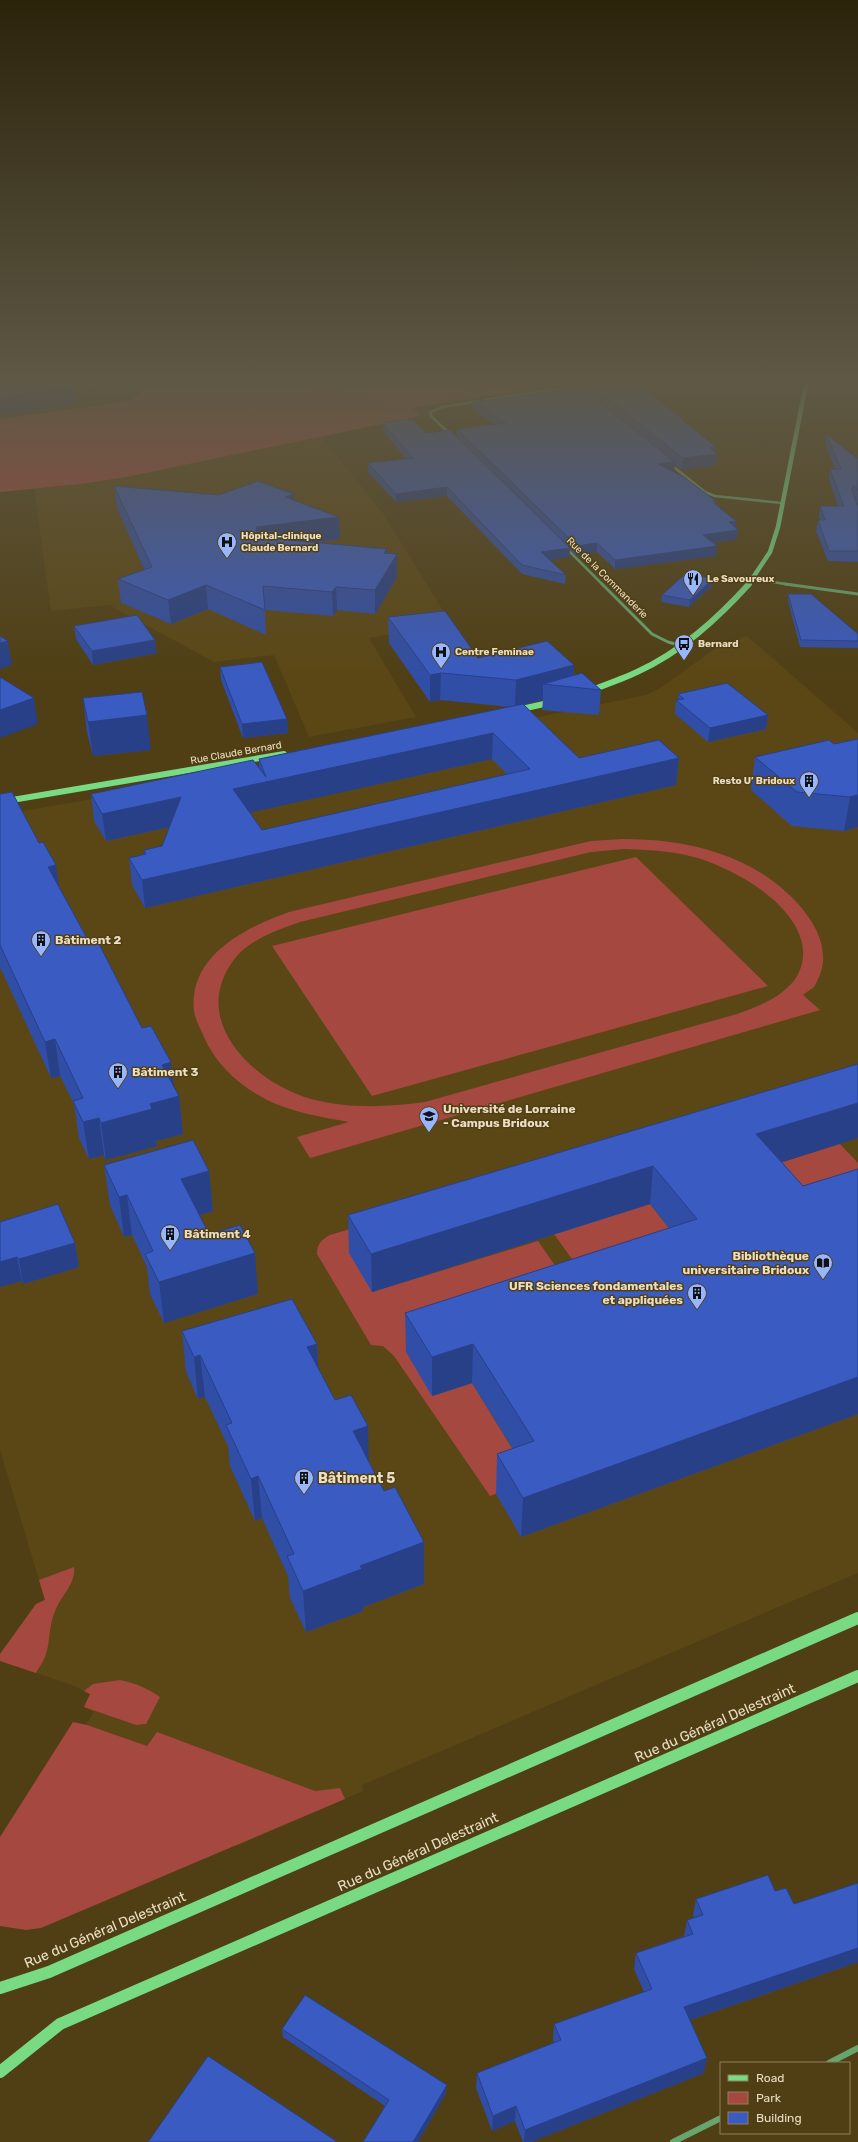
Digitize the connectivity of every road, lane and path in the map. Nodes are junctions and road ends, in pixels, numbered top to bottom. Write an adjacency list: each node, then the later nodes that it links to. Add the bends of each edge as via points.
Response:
1 (689, 479): 3 (street, via 705,492 715,496)
2 (787, 479): 3 (street)
3 (782, 503): 5 (street, via 770,552)
4 (560, 543): 7 (street, Rue de la Commanderie, via 652,634)
5 (753, 579): 6 (street); 7 (street, via 727,608)
6 (858, 594)
7 (683, 646): 8 (street, via 633,674)
8 (583, 693)
9 (558, 700): 10 (street)
10 (510, 712)
11 (289, 753): 12 (street, Rue Claude Bernard)
12 (0, 802)
13 (858, 1618): 15 (street, Rue du Général Delestraint, via 49,1972)
14 (858, 1676): 18 (street, Rue du Général Delestraint, via 60,2024)
15 (0, 1988)
16 (858, 2048): 17 (street)
17 (831, 2062)
18 (0, 2072)
19 (720, 2118): 20 (street)
20 (673, 2142)

